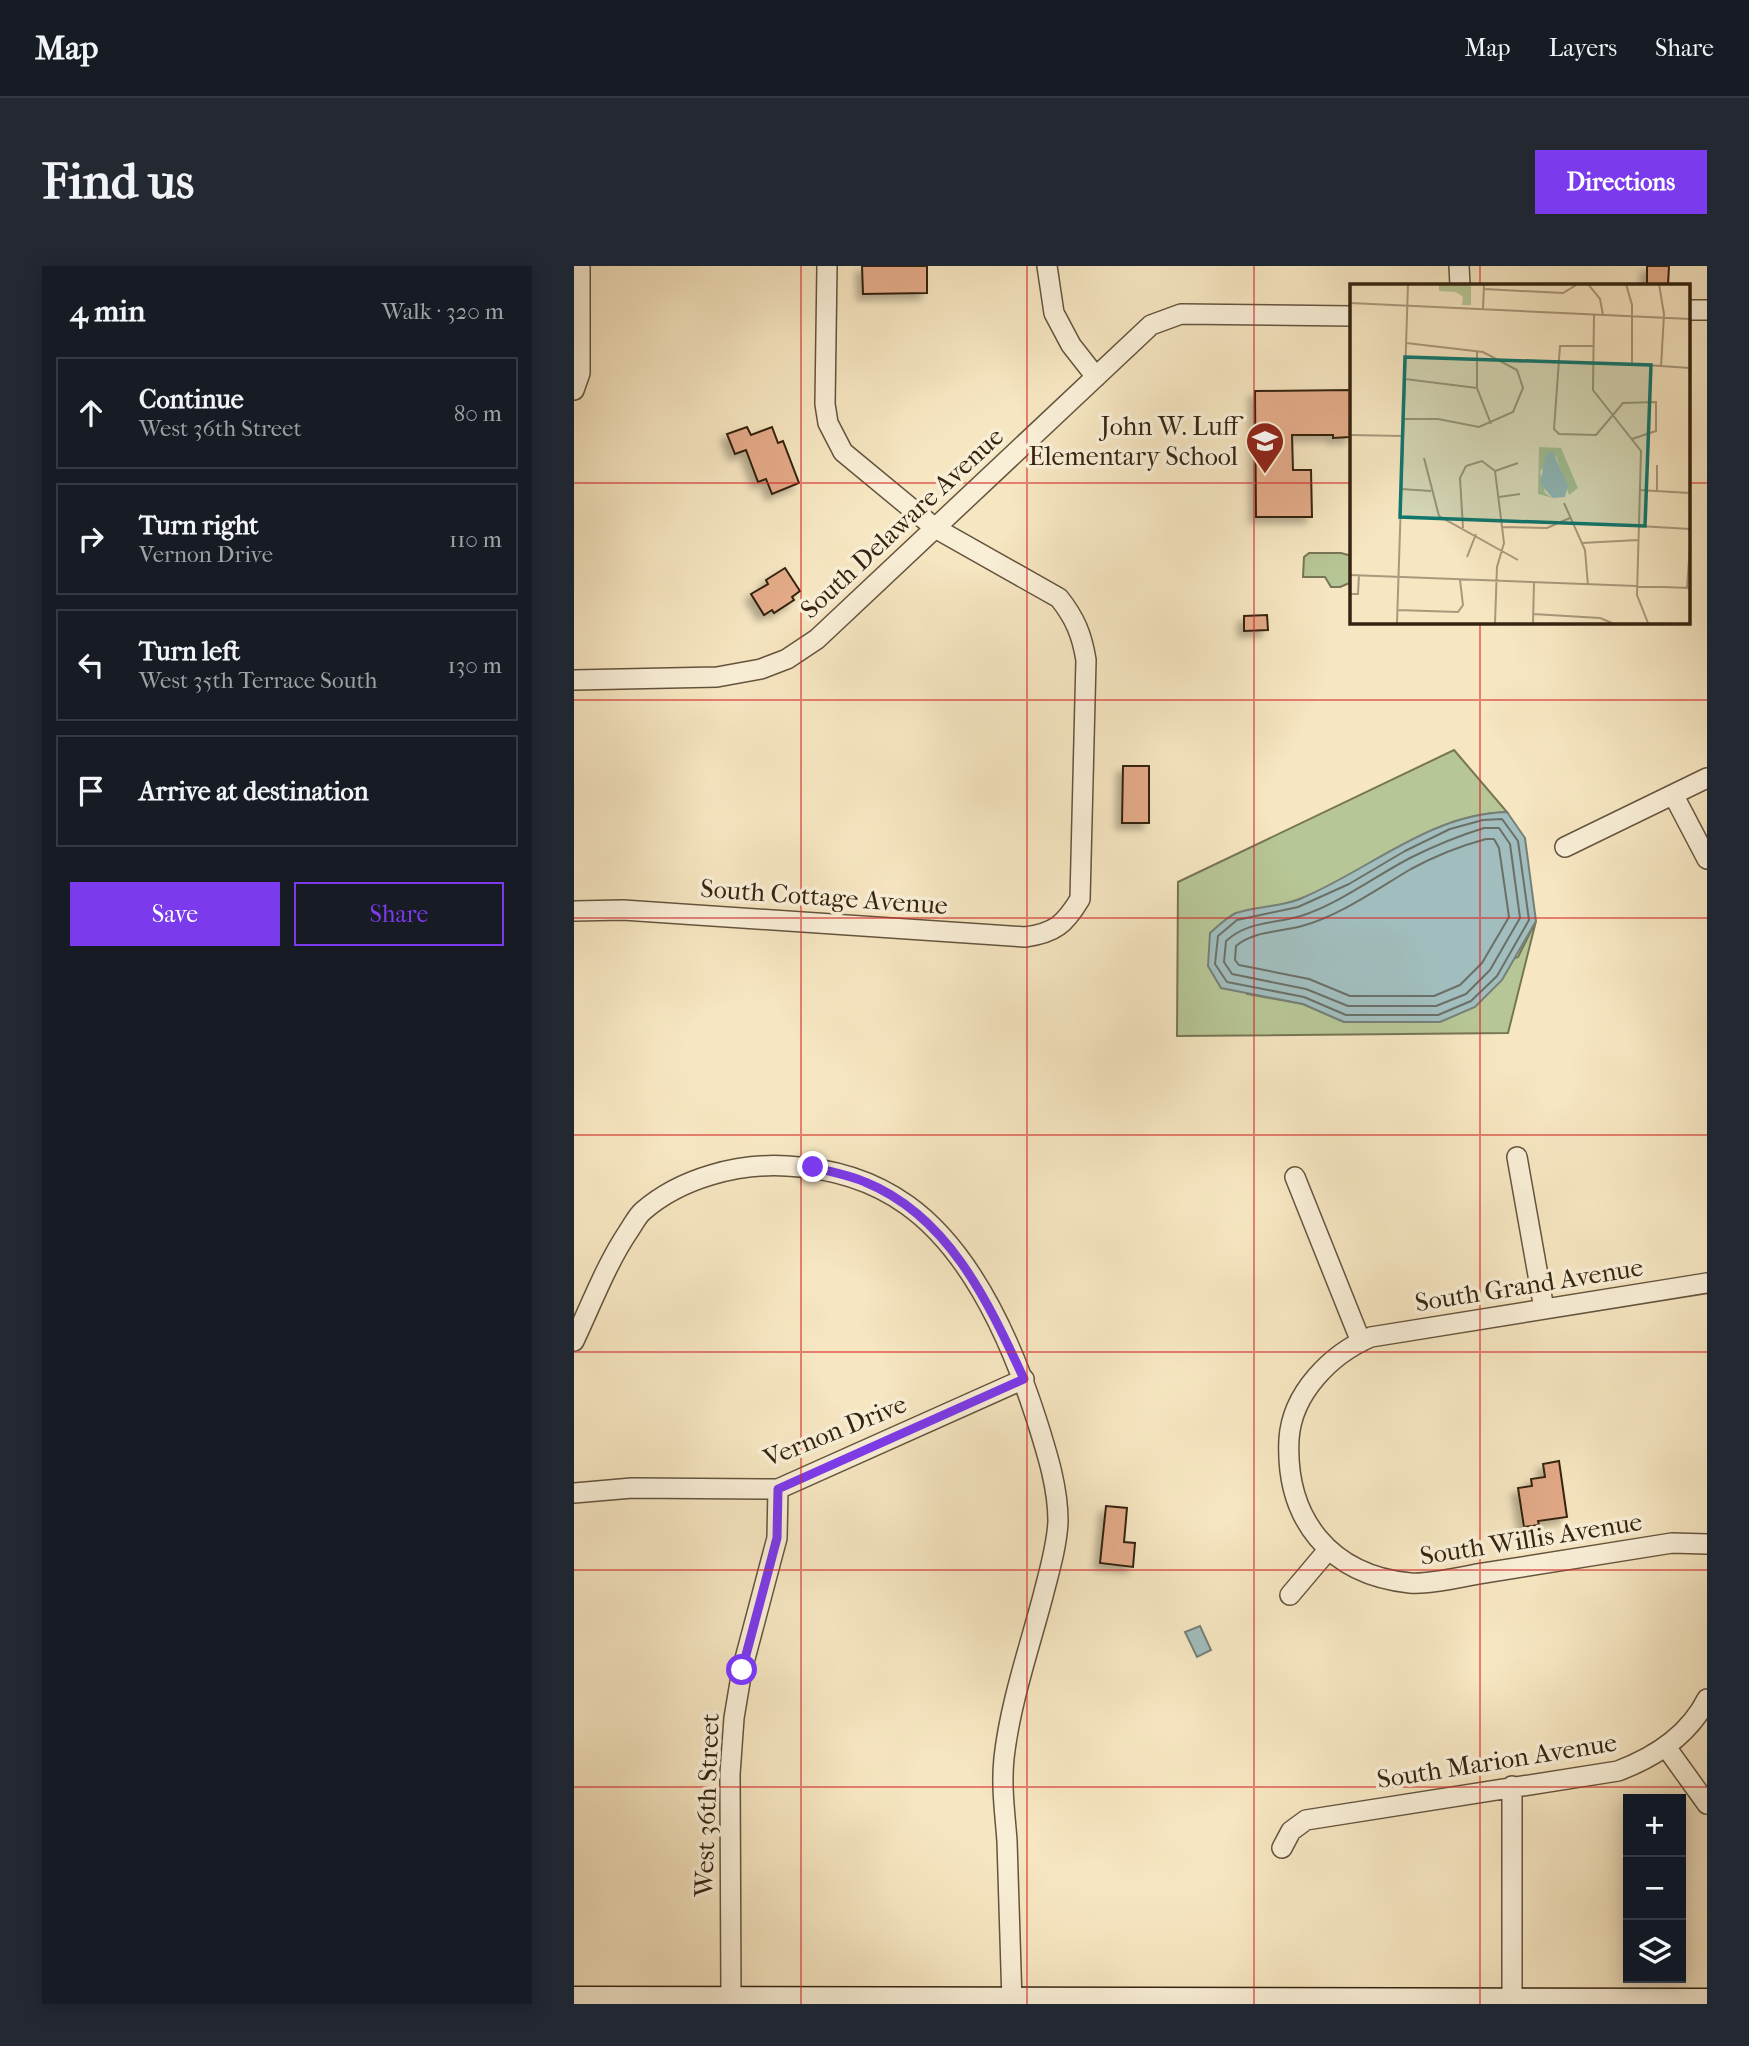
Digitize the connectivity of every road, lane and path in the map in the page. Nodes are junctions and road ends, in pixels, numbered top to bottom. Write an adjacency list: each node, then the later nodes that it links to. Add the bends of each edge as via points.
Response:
1 (580, 266): 8 (street, via 580,373)
2 (827, 266): 9 (street, via 828,423 844,452)
3 (1046, 266): 7 (street, via 1054,313)
4 (1460, 266): 5 (street)
5 (1460, 284)
6 (1350, 316): 7 (street, South Delaware Avenue, via 1181,314 1151,325)
7 (1096, 377): 9 (street, South Delaware Avenue)
8 (574, 390)
9 (936, 528): 10 (street, South Delaware Avenue, via 817,639 787,659 717,677); 15 (street, South Cottage Avenue, via 1059,598 1082,635 1086,660 1080,899 1067,920 1045,935 1025,937 623,910)
10 (574, 680)
11 (1707, 778): 12 (street)
12 (1674, 796): 13 (street); 14 (street)
13 (1565, 847)
14 (1707, 859)
15 (574, 911)
16 (1517, 1157): 19 (street)
17 (1295, 1177): 21 (street)
18 (1707, 1283): 19 (street, South Grand Avenue)
19 (1544, 1309): 21 (street, South Grand Avenue)
20 (574, 1341): 22 (street, via 620,1246 642,1212 678,1189 721,1172 767,1165 813,1167 865,1182 905,1204 935,1229 962,1262 996,1318)
21 (1361, 1342): 26 (street, South Grand Avenue, via 1337,1356 1314,1380 1297,1409 1290,1434 1288,1468 1295,1500)
22 (1024, 1379): 23 (street, Vernon Drive); 35 (street, via 1050,1462 1058,1521 1004,1758)
23 (778, 1489): 24 (street, Vernon Drive, via 632,1488); 34 (street, West 36th Street, via 777,1538 734,1718)
24 (574, 1493)
25 (1707, 1544): 26 (street, South Willis Avenue, via 1672,1543 1413,1584 1367,1574)
26 (1328, 1550): 27 (street)
27 (1290, 1595)
28 (1707, 1699): 29 (street, South Marion Avenue, via 1688,1727)
29 (1666, 1747): 30 (street, South Marion Avenue, via 1618,1771); 31 (street)
30 (1513, 1786): 32 (street, South Marion Avenue, via 1307,1820 1291,1830); 38 (street)
31 (1707, 1804)
32 (1282, 1848)
33 (574, 2000): 34 (main road)
34 (731, 2001): 35 (main road)
35 (1012, 2002): 37 (main road)
36 (1707, 2002): 38 (main road)
37 (1136, 2003): 38 (main road)
38 (1511, 2003)

